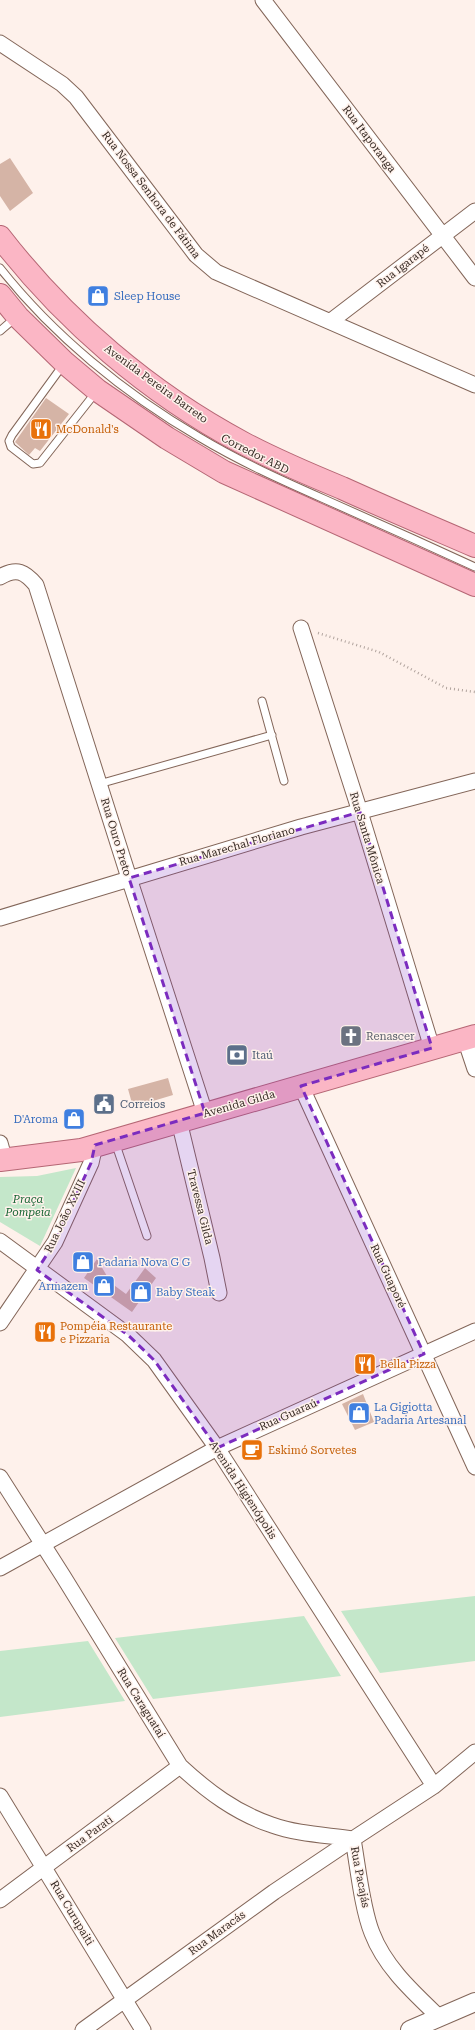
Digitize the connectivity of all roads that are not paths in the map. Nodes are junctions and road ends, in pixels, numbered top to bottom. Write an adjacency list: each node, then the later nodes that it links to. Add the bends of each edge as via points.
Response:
1 (263, 0): 4 (street, Rua Itaporanga)
2 (0, 42): 9 (street, Rua Nossa Senhora de Fátima, via 62,84 76,97 205,265 226,278)
3 (475, 211): 4 (street, Rua Igarapé)
4 (443, 236): 7 (street, Rua Itaporanga); 9 (street, Rua Igarapé)
5 (0, 237): 14 (main road, Avenida Pereira Barreto, via 25,270 95,339 132,370 202,419 272,458)
6 (0, 268): 15 (lane, Corredor ABD, via 45,318 83,353 122,385 198,437 275,477)
7 (475, 278)
8 (0, 296): 10 (main road)
9 (331, 321): 12 (street, Rua Nossa Senhora de Fátima)
10 (8, 324): 11 (main road)
11 (65, 363): 13 (main road); 13 (lane, via 12,435 10,447 33,464 40,463)
12 (475, 385)
13 (97, 390): 17 (main road, via 167,438 224,472)
14 (475, 546)
15 (475, 567)
16 (0, 577): 23 (street, Rua Ouro Preto, via 15,571 28,575 36,585)
17 (475, 585)
18 (301, 628): 24 (street, Rua Santa Mônica)
19 (262, 701): 20 (lane)
20 (272, 735): 21 (lane); 23 (lane)
21 (284, 781)
22 (475, 781): 24 (street, Rua Marechal Floriano)
23 (99, 784): 25 (street, Rua Ouro Preto)
24 (360, 812): 25 (street, Rua Marechal Floriano); 28 (street, Rua Santa Mônica)
25 (129, 878): 26 (street, Rua Marechal Floriano); 31 (street, Rua Ouro Preto)
26 (0, 918)
27 (470, 1037): 28 (main road, Avenida Gilda); 29 (street)
28 (432, 1048): 30 (main road, Avenida Gilda)
29 (475, 1069)
30 (301, 1086): 31 (main road, Avenida Gilda); 41 (street, Rua Guaporé)
31 (205, 1113): 32 (main road, Avenida Gilda)
32 (179, 1121): 33 (main road, Avenida Gilda); 38 (street, Travessa Gilda)
33 (104, 1142): 34 (main road, Avenida Gilda, via 81,1150); 35 (lane); 37 (street, Rua João XXIII, via 91,1163 55,1242)
34 (2, 1155)
35 (147, 1236)
36 (0, 1241): 37 (street, Avenida Higienópolis)
37 (38, 1270): 39 (street, Rua João XXIII); 42 (street, Avenida Higienópolis, via 128,1335 154,1360)
38 (219, 1293)
39 (0, 1323)
40 (475, 1331): 41 (street, Rua Guaraú)
41 (424, 1354): 42 (street, Rua Guaraú); 43 (street, Rua Guaporé)
42 (217, 1448): 45 (street, Rua Guaraú); 49 (street, Avenida Higienópolis)
43 (475, 1467)
44 (0, 1477): 45 (street, Rua Caraguataí)
45 (43, 1543): 46 (street, Rua Guaraú); 48 (street, Rua Caraguataí)
46 (0, 1568)
47 (475, 1752): 49 (street, Rua Pacajás)
48 (180, 1766): 51 (street, Rua Caraguataí, via 203,1787 248,1815 272,1826); 52 (street, Rua Parati)
49 (434, 1786): 51 (street, Rua Pacajás)
50 (0, 1796): 52 (street, Rua Curupaiti)
51 (353, 1839): 54 (street, Rua Maracás, via 274,1892); 56 (street, Rua Pacajás, via 372,1933 403,1982)
52 (44, 1868): 53 (street, Rua Parati); 54 (street, Rua Curupaiti)
53 (0, 1900)
54 (125, 2001): 57 (street, Rua Maracás); 58 (street, Rua Curupaiti)
55 (475, 2002): 56 (street)
56 (439, 2017): 59 (street)
57 (83, 2030)
58 (143, 2030)
59 (410, 2030)

